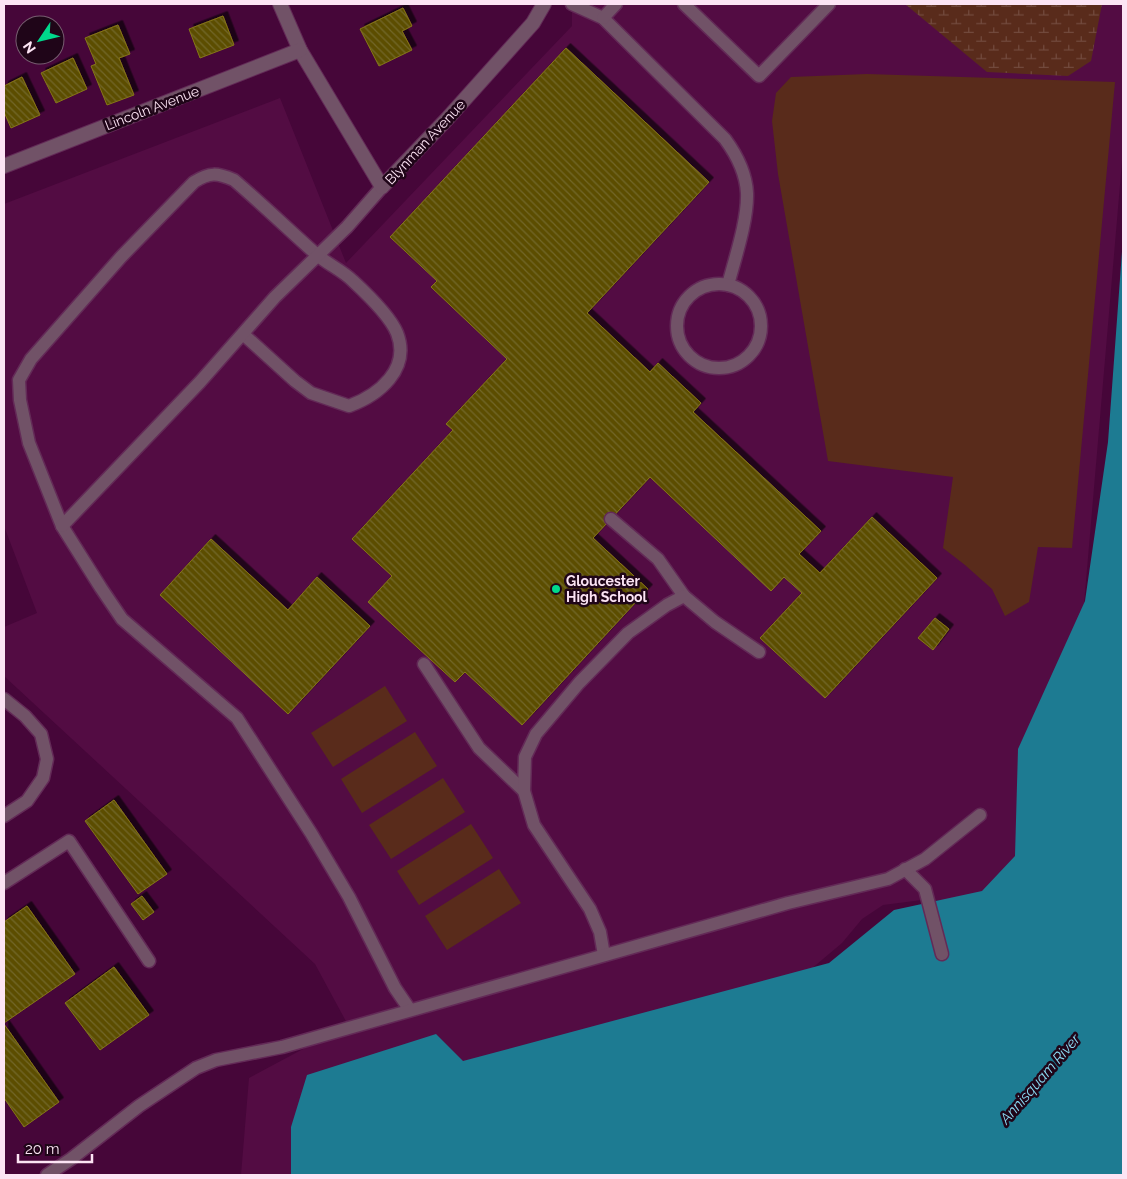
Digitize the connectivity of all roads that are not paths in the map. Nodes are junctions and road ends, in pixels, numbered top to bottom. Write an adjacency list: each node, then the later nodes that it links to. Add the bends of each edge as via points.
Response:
1 (280, 4): 8 (street, Blynman Avenue)
2 (544, 4): 10 (street, Blynman Avenue, via 533,23)
3 (572, 4): 7 (lane)
4 (616, 4): 7 (lane)
5 (684, 4): 6 (lane, via 759,76)
6 (829, 4)
7 (602, 18): 12 (lane, via 725,139 738,160 747,191 746,209)
8 (300, 50): 9 (street, Lincoln Avenue); 10 (street, Blynman Avenue)
9 (4, 166)
10 (382, 187): 11 (lane)
11 (318, 256): 13 (lane); 13 (lane, via 352,279 377,305 396,333 400,353 396,372 384,386 364,401 349,406 330,400 311,393); 15 (lane, via 234,180 220,174 206,175 194,182 121,257 31,358 19,380 29,443)
12 (728, 285): 12 (lane, via 712,284 697,290 684,302 678,317 678,333 684,349 695,361 710,367 727,368 742,361 754,350 760,335 761,319 755,304 743,292)
13 (242, 334): 15 (lane)
14 (611, 519): 16 (lane, via 658,559)
15 (62, 526): 28 (lane, via 122,619 236,718 311,833)
16 (684, 596): 17 (lane); 20 (lane, via 628,633 579,683 536,734 525,757)
17 (759, 652)
18 (424, 664): 20 (lane, via 479,748)
19 (6, 704): 22 (lane, via 25,716 41,734 47,759 43,778 27,801)
20 (524, 791): 26 (lane, via 534,825 590,910 600,932)
21 (980, 815): 23 (lane, via 925,859)
22 (4, 816)
23 (906, 869): 25 (lane, via 925,889); 26 (lane, via 888,879 788,903)
24 (4, 883): 27 (lane, via 69,841)
25 (942, 954)
26 (604, 955): 28 (lane)
27 (150, 961)
28 (410, 1010): 29 (lane, via 196,1068)
29 (47, 1175)

